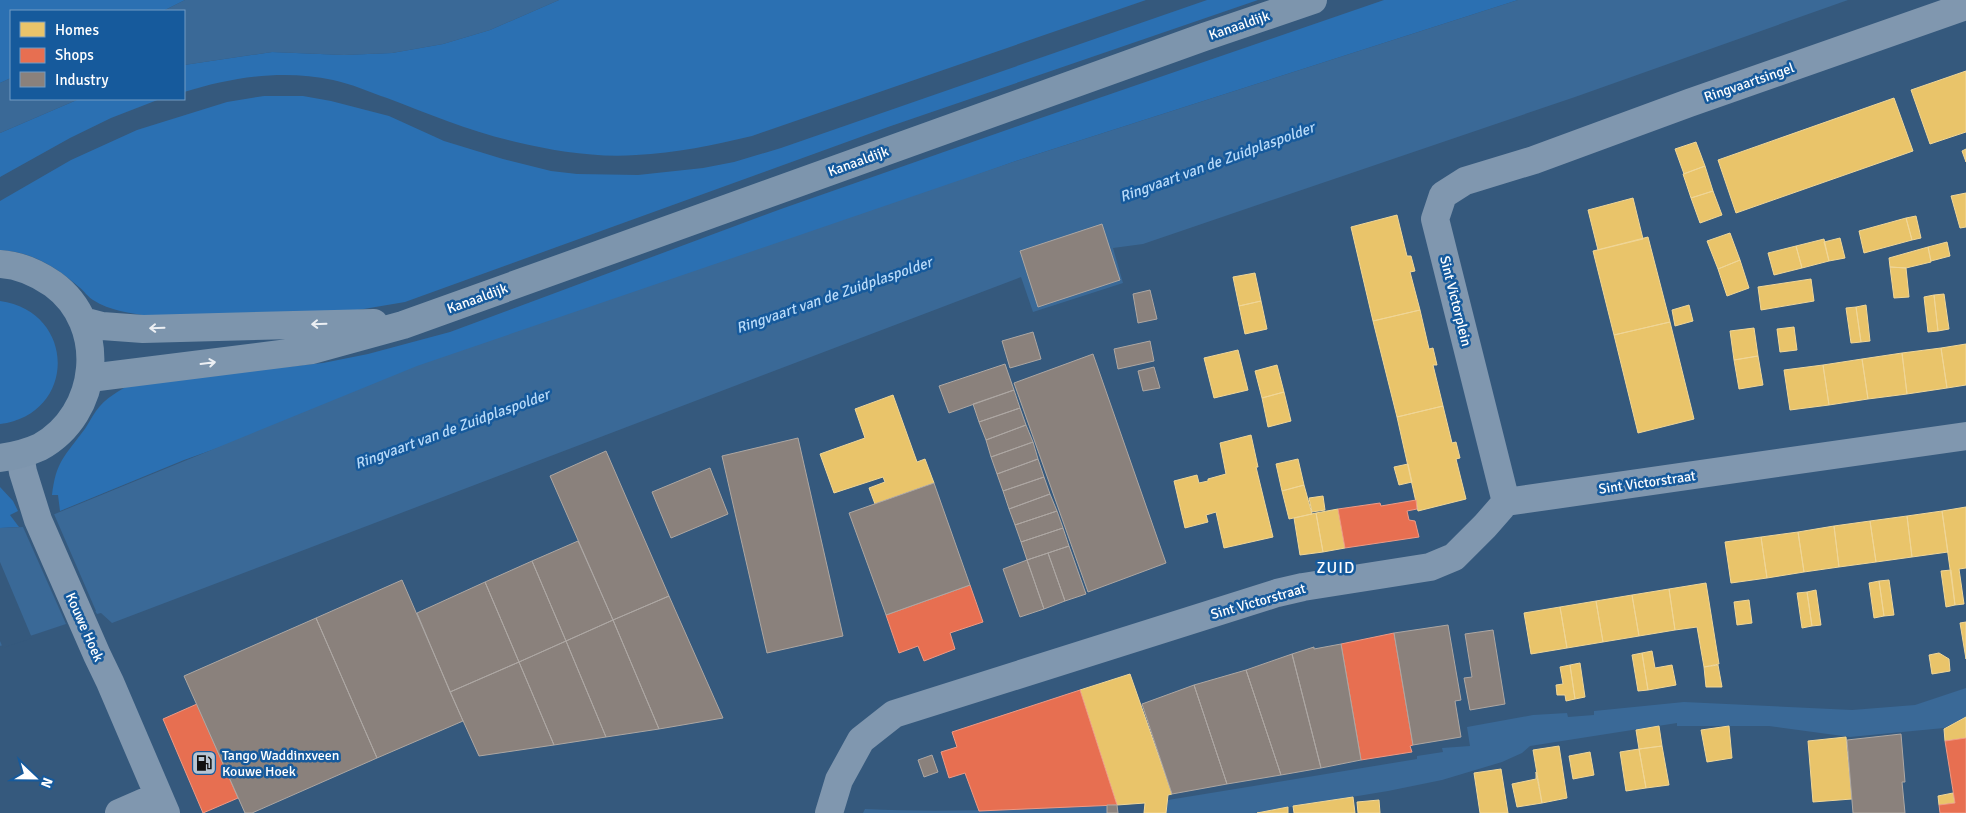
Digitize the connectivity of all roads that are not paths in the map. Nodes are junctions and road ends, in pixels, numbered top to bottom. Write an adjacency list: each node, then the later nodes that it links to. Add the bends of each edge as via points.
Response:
1 (1313, 0): 6 (main road, Kanaaldijk)
2 (1966, 6): 3 (street, Ringvaartsingel)
3 (1534, 160): 10 (street, Sint Victorplein, via 1465,181 1444,195 1435,219)
4 (0, 264): 5 (main road, via 21,268 47,280 68,298)
5 (83, 322): 6 (main road, Kanaaldijk, one-way to 5, via 362,322 143,329); 7 (main road, via 90,349)
6 (403, 324): 7 (main road, Kanaaldijk, one-way to 6, via 312,350)
7 (90, 378): 9 (main road, via 84,399 58,434 40,446)
8 (1966, 436): 10 (street, Sint Victorstraat)
9 (10, 456): 11 (street, Kouwe Hoek, via 23,472 38,520)
10 (1506, 502): 12 (street, Sint Victorstraat, via 1454,557 1430,567 1277,593 894,714 861,740 839,780)
11 (162, 804): 13 (street, Kouwe Hoek)
12 (831, 808)
13 (119, 813)

